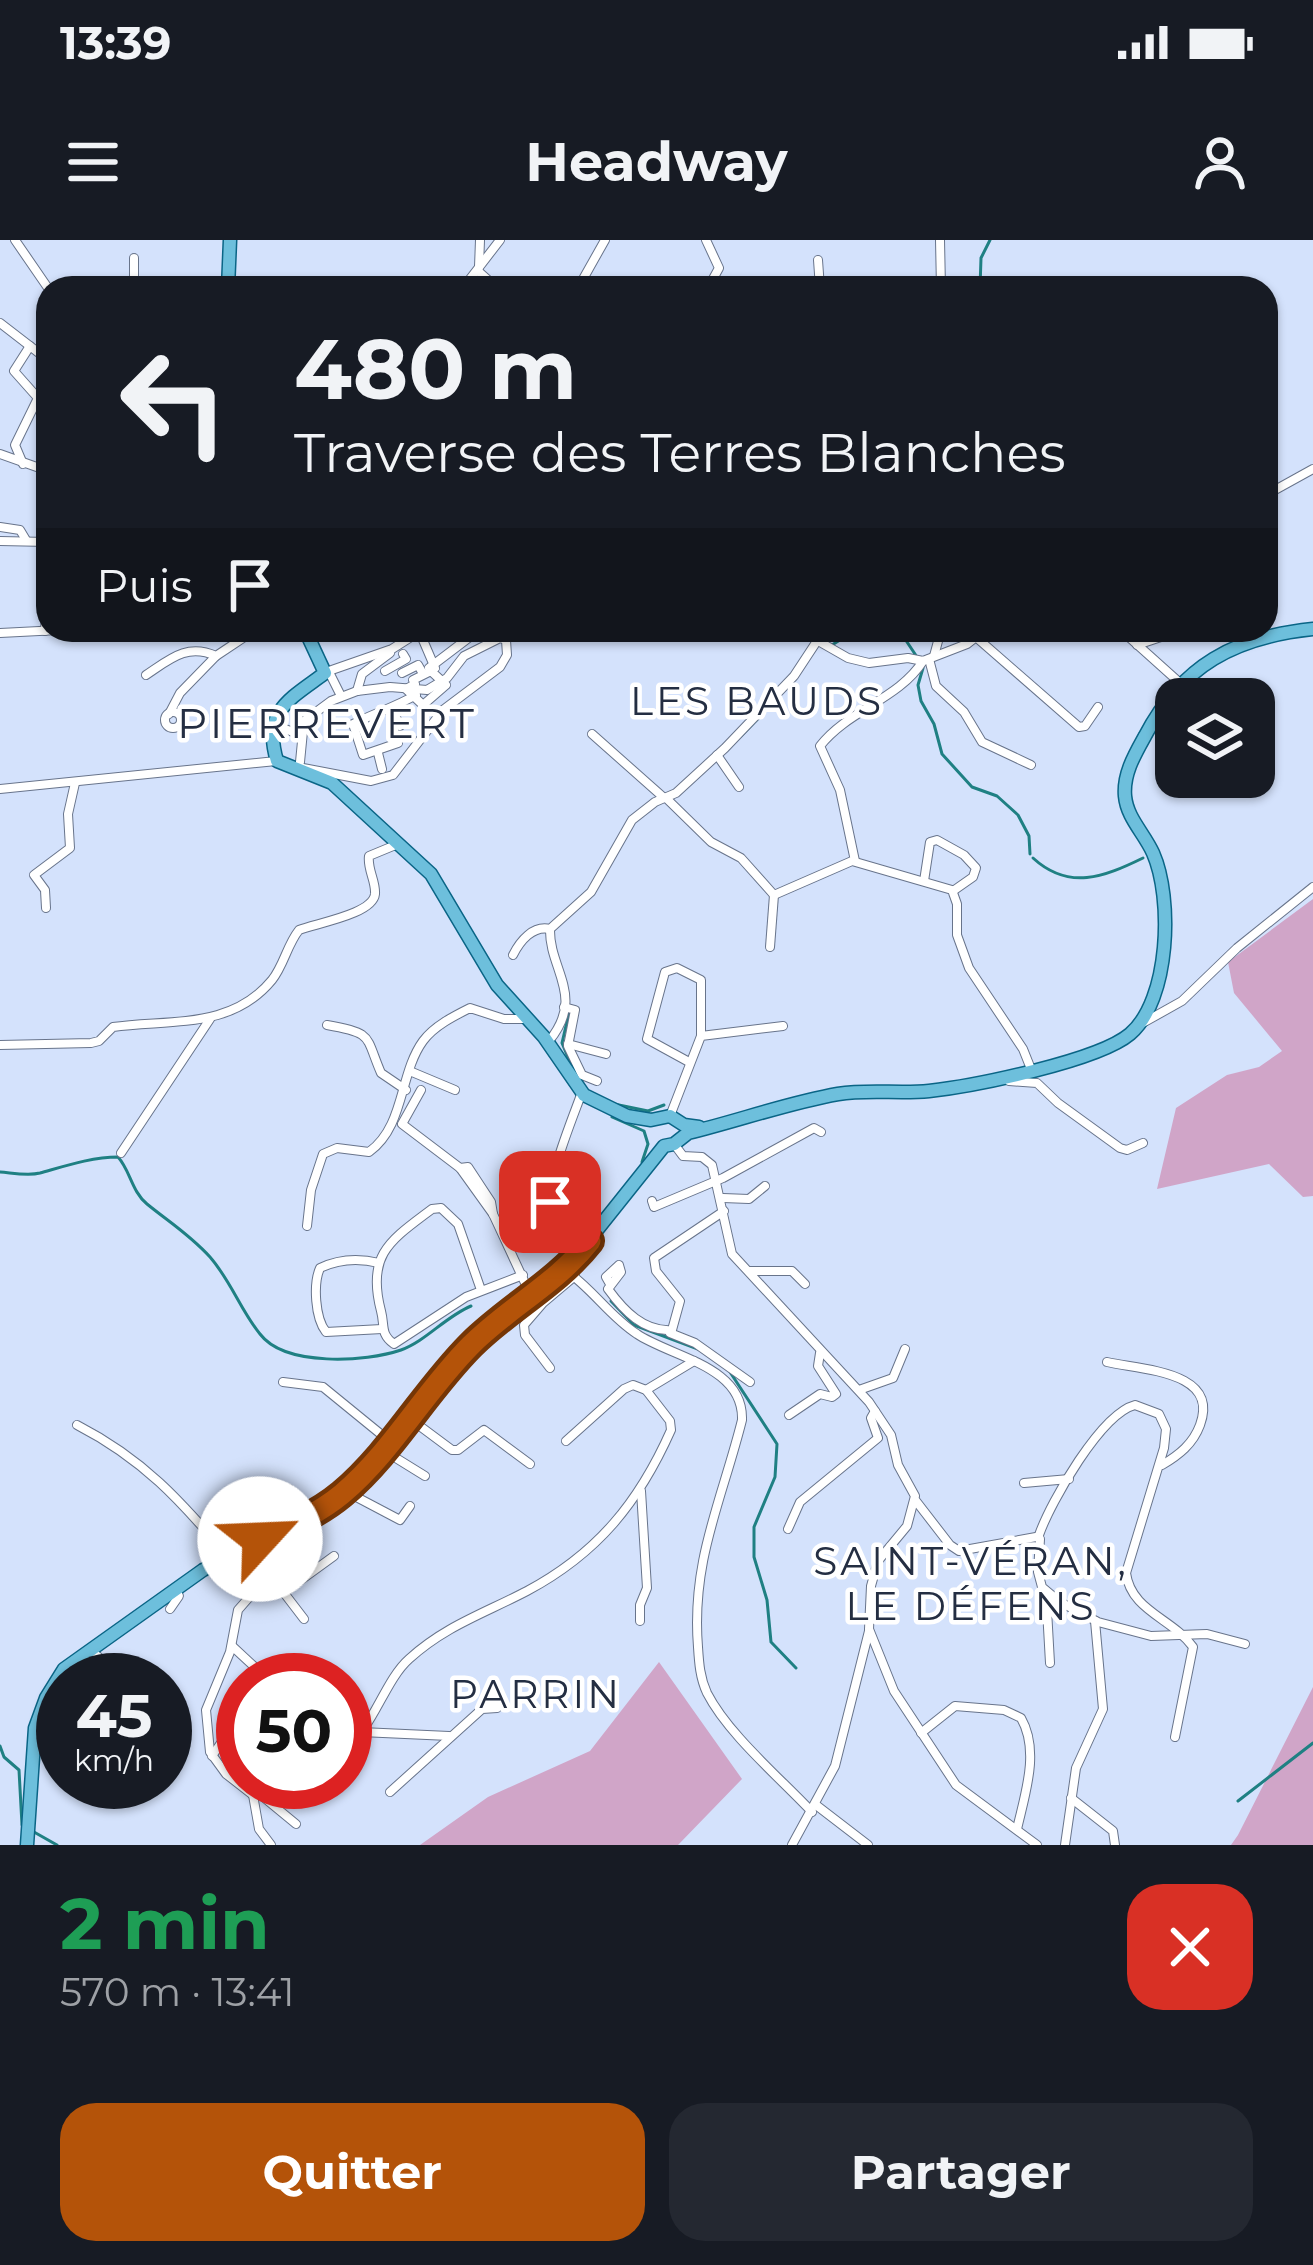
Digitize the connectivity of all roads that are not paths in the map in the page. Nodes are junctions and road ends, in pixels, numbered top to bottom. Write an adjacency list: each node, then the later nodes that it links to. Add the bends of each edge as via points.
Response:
1 (14, 240): 11 (street)
2 (230, 240): 13 (main road)
3 (479, 240): 10 (street)
4 (500, 240): 10 (street)
5 (605, 240): 16 (street)
6 (706, 240): 17 (street, via 719,268)
7 (940, 240): 19 (street)
8 (134, 258): 12 (street)
9 (818, 260): 18 (street)
10 (479, 269): 14 (street); 15 (street)
11 (40, 276)
12 (134, 276)
13 (228, 276)
14 (473, 276)
15 (486, 276)
16 (585, 276)
17 (714, 276)
18 (819, 276)
19 (941, 276)
20 (0, 323): 21 (street)
21 (30, 346): 22 (street); 23 (street, via 14,371)
22 (36, 351)
23 (36, 396)
24 (36, 402): 26 (street, via 14,447)
25 (0, 454): 26 (street)
26 (22, 464): 27 (street)
27 (36, 468)
28 (1313, 469): 29 (street)
29 (1278, 488)
30 (0, 527): 32 (street, via 20,530)
31 (0, 541): 32 (street)
32 (27, 542): 33 (street)
33 (36, 542)
34 (1313, 629): 37 (main road)
35 (36, 631): 36 (street)
36 (0, 633)
37 (1278, 635)
38 (237, 642): 56 (street)
39 (311, 642): 61 (main road)
40 (408, 642): 54 (street)
41 (425, 642): 58 (street)
42 (465, 642): 58 (street)
43 (491, 642): 55 (street)
44 (505, 642): 69 (street, via 507,655 490,677)
45 (816, 642): 81 (street)
46 (819, 642): 57 (street, via 858,662)
47 (936, 642): 57 (street)
48 (964, 642): 57 (street)
49 (989, 642): 70 (street, via 1077,726)
50 (1134, 642): 53 (street)
51 (1146, 642): 53 (street)
52 (1248, 642): 64 (main road)
53 (1137, 645): 63 (street)
54 (399, 649): 61 (street); 66 (street); 67 (street, via 362,674)
55 (470, 653): 59 (street); 65 (street)
56 (216, 656): 62 (street, via 188,650); 73 (street)
57 (928, 659): 84 (street, via 938,688 984,744); 91 (street, via 820,746 840,790)
58 (434, 666): 65 (street); 66 (street)
59 (479, 667)
60 (385, 671): 66 (street)
61 (327, 672): 68 (street); 82 (main road, via 275,720)
62 (146, 675)
63 (1175, 678)
64 (1187, 678)
65 (444, 681): 66 (street, via 432,671); 66 (street, via 423,705); 69 (street)
66 (407, 685): 67 (street); 71 (street); 72 (street)
67 (357, 691): 68 (street)
68 (341, 696): 78 (street, via 308,715)
69 (459, 698): 83 (street, via 385,778)
70 (1098, 707)
71 (392, 709): 75 (street); 80 (street, via 353,723 363,755)
72 (421, 711)
73 (169, 714)
74 (1155, 717): 104 (main road, via 1126,786 1132,819 1155,856 1164,933 1156,993)
75 (400, 726)
76 (285, 729): 78 (street)
77 (592, 734): 89 (street)
78 (301, 735): 83 (street)
79 (398, 743): 80 (street)
80 (378, 753): 85 (street)
81 (718, 755): 87 (street); 89 (street)
82 (277, 761): 83 (main road); 86 (street)
83 (300, 765): 90 (main road)
84 (1031, 765)
85 (382, 770)
86 (75, 784): 88 (street); 96 (street, via 70,848 34,875)
87 (739, 787)
88 (0, 789)
89 (665, 798): 95 (street); 97 (street, via 627,826 586,898)
90 (399, 843): 101 (street, via 369,856 375,894 368,906 299,930 258,995); 102 (main road, via 431,874 497,985)
91 (855, 861): 92 (street); 95 (street)
92 (923, 881): 94 (street); 94 (street, via 937,840 976,868)
93 (1313, 887): 104 (street, via 1170,1012)
94 (953, 891): 112 (street, via 969,968)
95 (774, 895): 98 (street)
96 (46, 908)
97 (550, 929): 99 (street, via 528,935); 100 (street)
98 (770, 947)
99 (513, 955)
100 (564, 1006): 107 (street); 108 (street, via 574,1009)
101 (211, 1018): 109 (street, via 116,1026 91,1043); 123 (street)
102 (527, 1019): 107 (main road); 113 (street, via 467,1009 426,1037)
103 (327, 1025): 116 (street, via 365,1036 384,1077)
104 (1140, 1025): 112 (main road, via 1104,1050)
105 (782, 1026): 106 (street)
106 (701, 1036): 111 (street); 111 (street, via 702,981 677,968 665,972 646,1035)
107 (548, 1042): 119 (main road)
108 (568, 1044): 110 (street); 115 (street, via 580,1073)
109 (0, 1046)
110 (606, 1054)
111 (689, 1062): 120 (street)
112 (1031, 1069): 114 (main road)
113 (411, 1072): 116 (street); 118 (street)
114 (989, 1078): 120 (main road, via 928,1091 833,1095 704,1132); 122 (street, via 1037,1083 1120,1148)
115 (597, 1081)
116 (406, 1090): 129 (street, via 374,1149 323,1154)
117 (422, 1090): 134 (street, via 402,1124 460,1168)
118 (455, 1090)
119 (582, 1092): 120 (main road); 130 (street, via 550,1202)
120 (666, 1132): 124 (street, via 683,1156 708,1160); 130 (main road)
121 (820, 1132): 124 (street, via 814,1128)
122 (1143, 1143)
123 (121, 1153)
124 (718, 1180): 126 (street); 127 (street, via 654,1207)
125 (765, 1186): 126 (street, via 747,1200)
126 (722, 1198): 128 (street)
127 (652, 1201)
128 (724, 1211): 132 (street, via 731,1251); 140 (street, via 656,1256 654,1268 680,1302)
129 (307, 1226)
130 (590, 1241): 133 (main road)
131 (379, 1263): 137 (street, via 389,1242 441,1208 458,1224); 139 (street); 139 (street, via 352,1259 316,1276 326,1332)
132 (749, 1271): 135 (street, via 792,1271); 142 (street)
133 (570, 1273): 136 (street); 138 (main road); 145 (street, via 524,1325)
134 (523, 1275): 137 (street); 138 (street)
135 (805, 1284)
136 (587, 1285): 140 (street, via 608,1283 633,1317); 143 (street, via 634,1333)
137 (481, 1290): 139 (street, via 394,1344)
138 (532, 1298): 152 (main road, via 473,1343)
139 (382, 1329)
140 (668, 1332): 147 (street)
141 (905, 1349): 149 (street, via 892,1378)
142 (820, 1353): 149 (street); 151 (street, via 818,1366 835,1396 820,1394)
143 (694, 1360): 148 (street); 203 (street, via 730,1387 743,1415 701,1556 702,1681 724,1716)
144 (1107, 1362): 157 (street, via 1178,1377 1201,1393 1194,1438)
145 (550, 1367)
146 (284, 1382): 155 (street, via 323,1387)
147 (750, 1382)
148 (646, 1390): 154 (street, via 624,1389); 162 (street, via 671,1427)
149 (859, 1390): 150 (street)
150 (875, 1410): 164 (street); 167 (street, via 878,1438 800,1502)
151 (790, 1415)
152 (409, 1418): 155 (main road); 156 (street, via 453,1450 484,1430)
153 (77, 1425): 170 (street, via 159,1478)
154 (566, 1441)
155 (386, 1446): 158 (street); 163 (main road)
156 (530, 1464)
157 (1160, 1466): 159 (street, via 1164,1420 1135,1405 1114,1417); 182 (street, via 1126,1579 1138,1602)
158 (425, 1476)
159 (1069, 1479): 160 (street); 168 (street)
160 (1024, 1483)
161 (289, 1489): 166 (street)
162 (641, 1489): 178 (street, via 647,1588); 190 (street, via 621,1519 566,1567 415,1653)
163 (345, 1491): 165 (street, via 398,1520); 166 (main road)
164 (916, 1501): 168 (street, via 959,1551); 181 (street, via 908,1526 874,1570)
165 (410, 1506)
166 (311, 1515): 169 (main road)
167 (788, 1529)
168 (1038, 1537): 174 (street)
169 (260, 1539): 170 (main road); 172 (street)
170 (227, 1555): 173 (main road)
171 (334, 1556): 175 (street)
172 (268, 1571): 175 (street); 184 (street, via 240,1605)
173 (175, 1588): 176 (street); 180 (main road)
174 (1046, 1592): 179 (street); 188 (street)
175 (284, 1593): 177 (street)
176 (170, 1610)
177 (304, 1619)
178 (640, 1621)
179 (1095, 1621): 182 (street, via 1150,1636); 200 (street, via 1103,1707)
180 (116, 1628): 185 (main road); 186 (street)
181 (869, 1629): 193 (street); 203 (street, via 835,1766)
182 (1182, 1633): 183 (street); 195 (street, via 1193,1656)
183 (1245, 1644)
184 (232, 1646): 187 (street); 197 (street, via 207,1704)
185 (83, 1653)
186 (94, 1653)
187 (238, 1653)
188 (1050, 1663)
189 (497, 1708): 194 (street, via 484,1707)
190 (372, 1712)
191 (36, 1725): 206 (main road)
192 (372, 1732): 194 (street)
193 (921, 1733): 205 (street, via 959,1788); 205 (street, via 956,1706 1021,1718 1030,1756)
194 (451, 1736): 199 (street)
195 (1175, 1737)
196 (216, 1750): 197 (street)
197 (212, 1756): 198 (street)
198 (216, 1759)
199 (390, 1792)
200 (1070, 1797): 211 (street); 212 (street, via 1113,1831)
201 (257, 1809): 207 (street)
202 (276, 1809): 204 (street)
203 (814, 1809): 208 (street); 209 (street)
204 (296, 1824)
205 (1017, 1829): 210 (street)
206 (28, 1845)
207 (272, 1845)
208 (792, 1845)
209 (868, 1845)
210 (1037, 1845)
211 (1065, 1845)
212 (1115, 1845)

